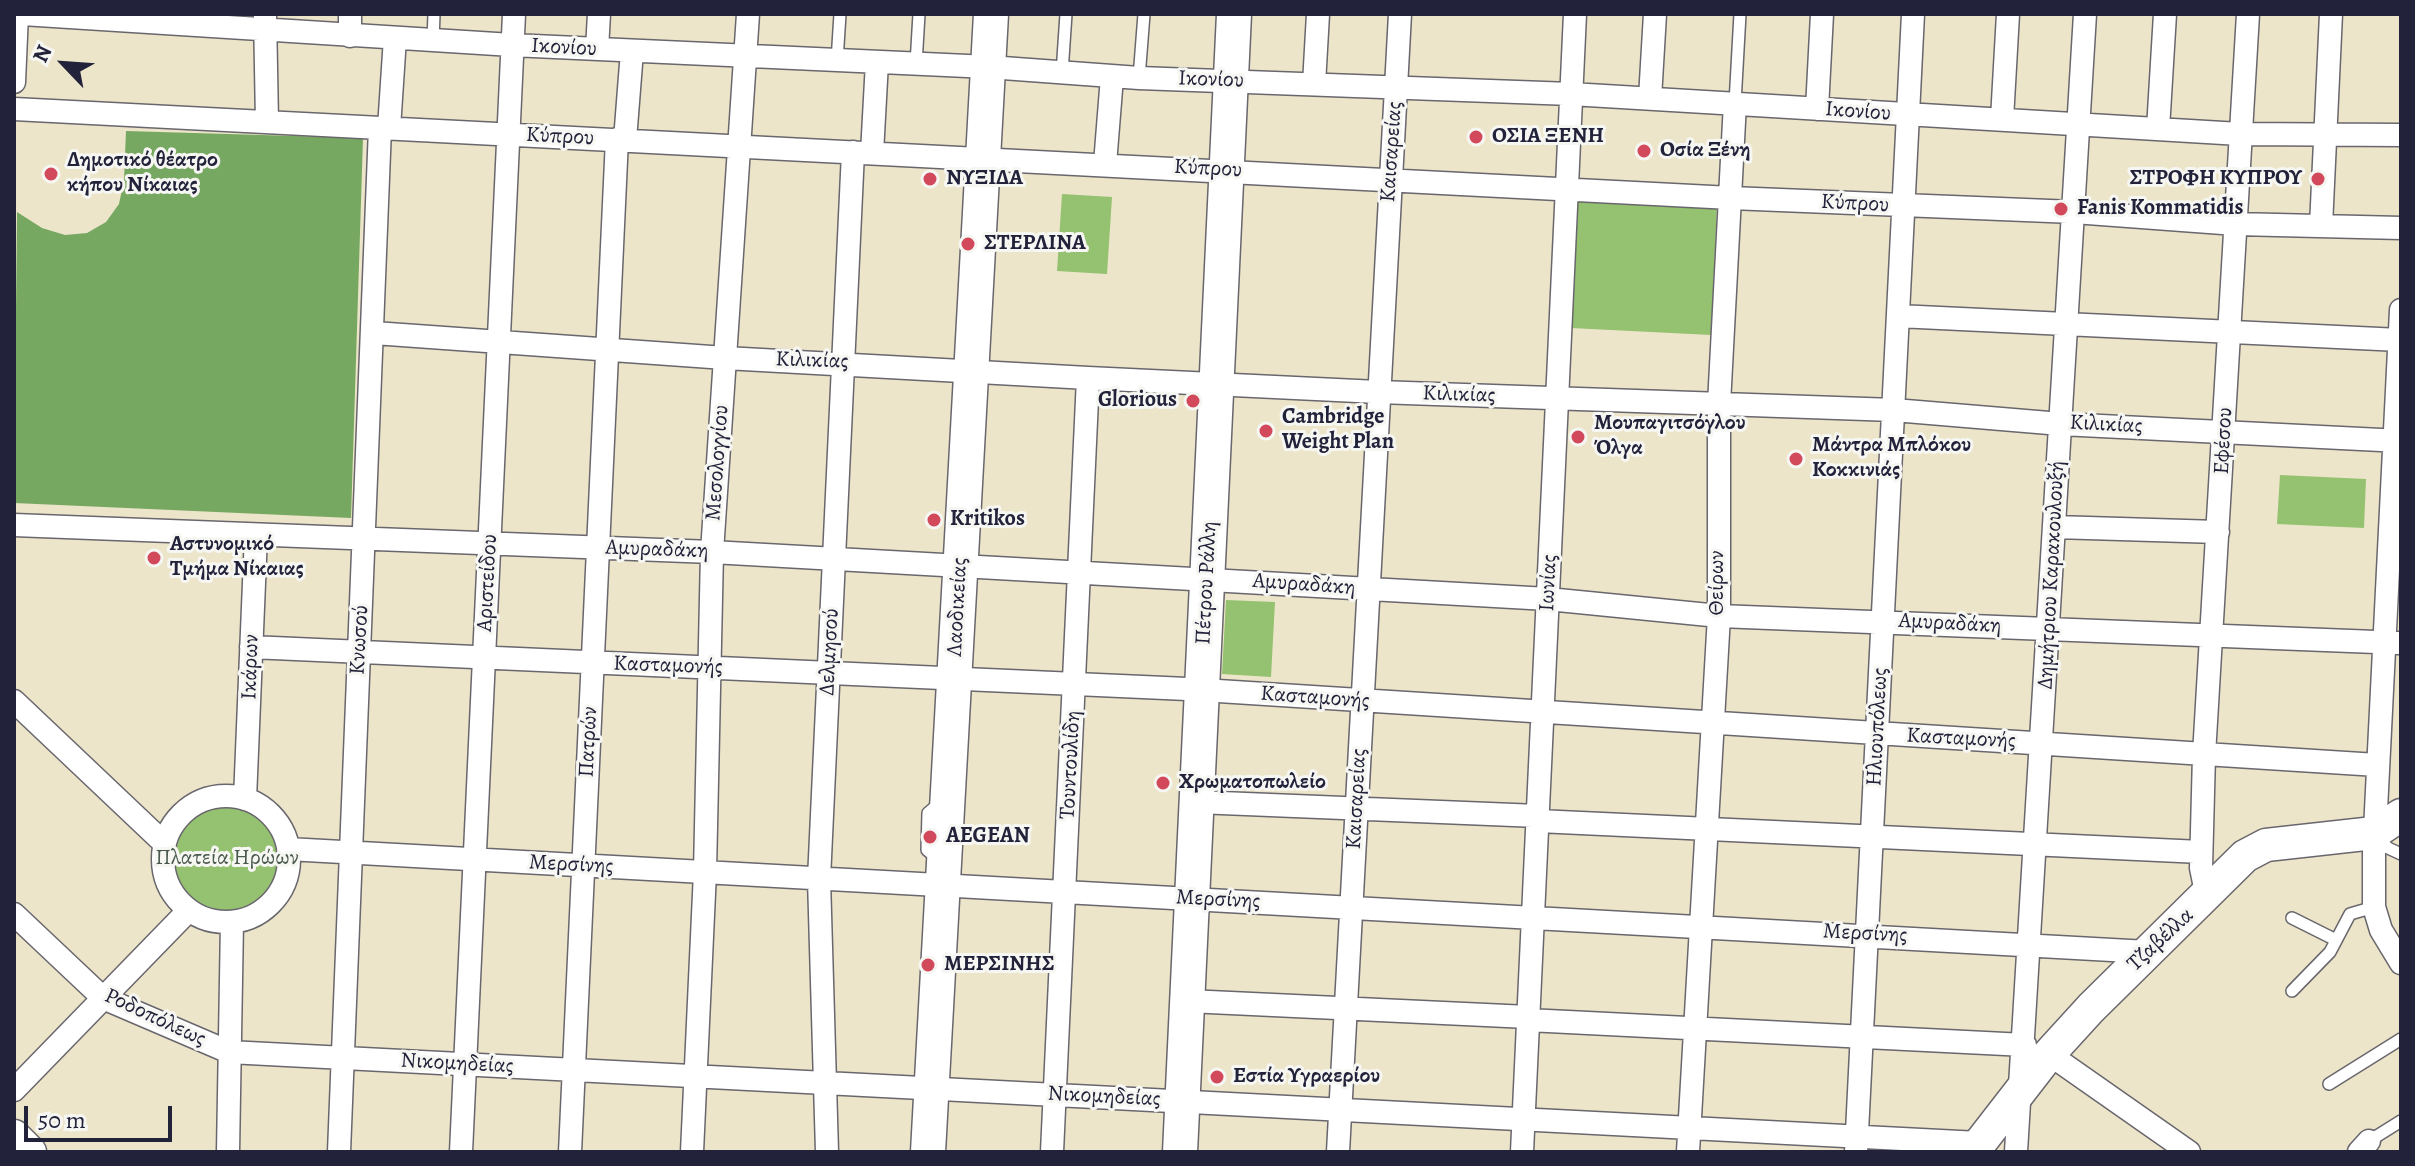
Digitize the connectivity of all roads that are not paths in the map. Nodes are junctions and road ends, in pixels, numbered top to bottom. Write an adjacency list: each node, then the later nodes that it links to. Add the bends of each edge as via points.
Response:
1 (19, 14): 24 (street, Ικονίου); 41 (street)
2 (434, 14): 28 (lane)
3 (514, 14): 29 (street, Αριστείδου)
4 (599, 14): 30 (street)
5 (748, 14): 32 (street, Μεσολογγίου)
6 (840, 14): 33 (lane)
7 (919, 14): 35 (lane)
8 (991, 14): 36 (main road, Λαοδικείας)
9 (1066, 14): 37 (lane)
10 (1144, 14): 39 (lane)
11 (1234, 14): 40 (main road, Πέτρου Ράλλη)
12 (1318, 14): 42 (street)
13 (1400, 14): 43 (street, Καισαρείας)
14 (1575, 14): 44 (street, Ιωνίας)
15 (1655, 14): 45 (street)
16 (1740, 14): 46 (lane, Θείρων)
17 (1822, 14): 48 (street)
18 (1913, 14): 49 (street, Ηλιουπόλεως)
19 (2008, 14): 50 (street)
20 (2085, 14): 52 (street, Δημήτριου Καρακουλουξή)
21 (2165, 14): 54 (street)
22 (2248, 14): 56 (street, Εφέσου)
23 (2331, 14): 57 (street)
24 (149, 18): 25 (street, Ικονίου)
25 (264, 23): 26 (street, Ικονίου); 51 (street)
26 (350, 25): 27 (street, Ικονίου)
27 (395, 38): 28 (street, Ικονίου); 53 (street, Κνωσού)
28 (433, 41): 29 (street, Ικονίου)
29 (512, 45): 30 (street, Ικονίου); 55 (street, Αριστείδου)
30 (597, 49): 31 (street, Ικονίου)
31 (632, 51): 32 (street, Ικονίου); 59 (street, Πατρών)
32 (746, 57): 33 (street, Ικονίου); 60 (street, Μεσολογγίου)
33 (837, 61): 34 (street, Ικονίου)
34 (877, 62): 35 (street, Ικονίου); 61 (street, Δελμησού)
35 (916, 64): 36 (street, Ικονίου)
36 (989, 67): 37 (street, Ικονίου); 62 (main road, Λαοδικείας)
37 (1062, 74): 38 (street, Ικονίου)
38 (1112, 77): 39 (street, Ικονίου); 63 (street)
39 (1139, 78): 40 (street, Ικονίου)
40 (1231, 80): 42 (street, Ικονίου); 64 (main road, Πέτρου Ράλλη)
41 (14, 82)
42 (1314, 84): 43 (street, Ικονίου)
43 (1396, 88): 44 (street, Ικονίου); 65 (street, Καισαρείας)
44 (1571, 94): 45 (street, Ικονίου); 66 (street, Ιωνίας)
45 (1650, 98): 46 (street, Ικονίου)
46 (1735, 103): 48 (street, Ικονίου); 67 (street, Θείρων)
47 (14, 109): 51 (street, Κύπρου)
48 (1817, 109): 49 (street, Ικονίου)
49 (1908, 115): 50 (street, Ικονίου); 68 (street, Ηλιουπόλεως)
50 (2002, 119): 52 (street, Ικονίου)
51 (267, 122): 53 (street, Κύπρου)
52 (2079, 123): 54 (street, Ικονίου); 69 (street, Δημήτριου Καρακουλουξή)
53 (385, 128): 55 (street, Κύπρου); 77 (street, Κνωσού)
54 (2158, 129): 56 (street, Ικονίου)
55 (508, 134): 59 (street, Κύπρου); 79 (street, Αριστείδου)
56 (2240, 134): 57 (street, Ικονίου); 70 (street, Εφέσου)
57 (2326, 135): 58 (street, Ικονίου); 71 (street)
58 (2401, 135)
59 (621, 140): 60 (street, Κύπρου); 80 (street, Πατρών)
60 (741, 146): 61 (street, Κύπρου); 81 (street, Μεσολογγίου)
61 (862, 152): 62 (street, Κύπρου); 82 (street, Δελμησού)
62 (983, 158): 63 (street, Κύπρου); 83 (main road, Λαοδικείας)
63 (1105, 164): 64 (street, Κύπρου)
64 (1227, 170): 65 (street, Κύπρου); 85 (main road, Πέτρου Ράλλη)
65 (1390, 178): 66 (street, Κύπρου); 86 (street, Καισαρείας)
66 (1567, 189): 67 (street, Κύπρου); 87 (street, Ιωνίας)
67 (1731, 198): 68 (street, Κύπρου); 88 (street, Θείρων)
68 (1904, 206): 69 (street, Κύπρου); 74 (street, Ηλιουπόλεως)
69 (2074, 212): 70 (street, Κύπρου); 75 (street, Δημήτριου Καρακουλουξή)
70 (2236, 224): 71 (street, Κύπρου); 76 (street, Εφέσου)
71 (2321, 226): 72 (street, Κύπρου)
72 (2401, 228)
73 (2401, 310): 78 (street)
74 (1898, 316): 75 (street); 89 (street, Ηλιουπόλεως)
75 (2067, 324): 76 (street); 90 (street, Δημήτριου Καρακουλουξή)
76 (2230, 332): 78 (street); 91 (street, Εφέσου)
77 (374, 333): 79 (street, Κιλικίας); 97 (street, Κνωσού)
78 (2400, 340): 92 (street)
79 (499, 341): 80 (street, Κιλικίας); 98 (street, Αριστείδου)
80 (608, 349): 81 (street, Κιλικίας); 99 (street, Πατρών)
81 (725, 358): 82 (street, Κιλικίας); 100 (street, Μεσολογγίου)
82 (843, 362): 83 (street, Κιλικίας); 101 (street, Δελμησού)
83 (971, 369): 84 (street, Κιλικίας); 102 (main road, Λαοδικείας)
84 (1088, 378): 85 (street, Κιλικίας); 103 (street, Τουντουλίδη)
85 (1217, 382): 86 (street, Κιλικίας); 104 (main road, Πέτρου Ράλλη)
86 (1378, 392): 87 (street, Κιλικίας); 105 (street, Καισαρείας)
87 (1557, 398): 88 (street, Κιλικίας); 106 (street, Ιωνίας)
88 (1719, 404): 89 (street, Κιλικίας); 107 (street, Θείρων)
89 (1894, 410): 90 (street, Κιλικίας); 108 (street, Ηλιουπόλεως)
90 (2061, 424): 91 (street, Κιλικίας); 94 (street, Δημήτριου Καρακουλουξή)
91 (2225, 431): 92 (street, Κιλικίας); 95 (street, Εφέσου)
92 (2398, 441): 111 (street)
93 (14, 525): 96 (street, Αμυραδάκη)
94 (2055, 527): 95 (street); 109 (street, Δημήτριου Καρακουλουξή)
95 (2218, 532): 110 (street, Εφέσου)
96 (256, 535): 97 (street, Αμυραδάκη); 112 (street, Ικάρων)
97 (366, 539): 98 (street, Αμυραδάκη); 113 (street, Κνωσού)
98 (489, 544): 99 (street, Αμυραδάκη); 114 (street, Αριστείδου)
99 (597, 548): 100 (street, Αμυραδάκη); 115 (street, Πατρών)
100 (712, 552): 101 (street, Αμυραδάκη); 116 (street, Μεσολογγίου)
101 (834, 560): 102 (street, Αμυραδάκη); 117 (street, Δελμησού)
102 (960, 566): 103 (street, Αμυραδάκη); 118 (main road, Λαοδικείας)
103 (1080, 572): 104 (street, Αμυραδάκη); 119 (street, Τουντουλίδη)
104 (1208, 578): 105 (street, Αμυραδάκη); 120 (main road, Πέτρου Ράλλη)
105 (1368, 589): 106 (street, Αμυραδάκη); 122 (street, Καισαρείας)
106 (1548, 599): 107 (street, Αμυραδάκη); 123 (street, Ιωνίας)
107 (1719, 616): 108 (street, Αμυραδάκη); 124 (street, Θείρων)
108 (1883, 620): 109 (street, Αμυραδάκη); 125 (street, Ηλιουπόλεως)
109 (2049, 629): 110 (street, Αμυραδάκη); 126 (street, Δημήτριου Καρακουλουξή)
110 (2212, 638): 111 (street, Αμυραδάκη); 127 (street, Εφέσου)
111 (2393, 642): 128 (street)
112 (251, 647): 113 (street, Κασταμονής); 129 (street, Ικάρων)
113 (359, 653): 114 (street, Κασταμονής); 140 (street, Κνωσού)
114 (484, 658): 115 (street, Κασταμονής); 142 (street, Αριστείδου)
115 (593, 663): 116 (street, Κασταμονής); 143 (street, Πατρών)
116 (709, 668): 117 (street, Κασταμονής); 144 (street, Μεσολογγίου)
117 (829, 672): 118 (street, Κασταμονής); 147 (street, Δελμησού)
118 (954, 678): 119 (street, Κασταμονής); 146 (main road, Λαοδικείας)
119 (1075, 686): 120 (street, Κασταμονής); 148 (street, Τουντουλίδη)
120 (1202, 690): 122 (street, Κασταμονής); 130 (main road, Πέτρου Ράλλη)
121 (14, 701): 137 (street)
122 (1362, 701): 123 (street, Κασταμονής); 131 (street, Καισαρείας)
123 (1542, 710): 124 (street, Κασταμονής); 133 (street, Ιωνίας)
124 (1712, 725): 125 (street, Κασταμονής); 134 (street, Θείρων)
125 (1877, 734): 126 (street, Κασταμονής); 136 (street, Ηλιουπόλεως)
126 (2043, 744): 127 (street, Κασταμονής); 138 (street, Δημήτριου Καρακουλουξή)
127 (2204, 755): 128 (street, Κασταμονής); 145 (street, Εφέσου)
128 (2377, 765): 135 (street)
129 (245, 799): 137 (street, via 225,796 187,810); 139 (street, via 274,818)
130 (1197, 802): 131 (street); 149 (main road, Πέτρου Ράλλη)
131 (1356, 811): 133 (street); 150 (street, Καισαρείας)
132 (2401, 815): 135 (main road, Τζαβέλλα)
133 (1538, 818): 134 (street); 154 (street, Ιωνίας)
134 (1707, 829): 136 (street); 157 (street, Θείρων)
135 (2374, 833): 141 (lane); 145 (main road, Τζαβέλλα, via 2266,845); 151 (street)
136 (1872, 838): 138 (street); 158 (street, Ηλιουπόλεως)
137 (165, 844): 152 (street, via 167,880)
138 (2037, 845): 145 (street); 160 (street, Δημήτριου Καρακουλουξή)
139 (288, 849): 140 (street, Μερσίνης); 156 (street, via 280,891 259,912)
140 (351, 853): 142 (street, Μερσίνης); 173 (street, Κνωσού)
141 (2401, 854)
142 (475, 860): 143 (street, Μερσίνης); 174 (street, Αριστείδου)
143 (584, 866): 144 (street, Μερσίνης); 175 (street, Πατρών)
144 (705, 872): 147 (street, Μερσίνης); 176 (street, Μεσολογγίου)
145 (2203, 872): 161 (main road, Τζαβέλλα)
146 (943, 874): 147 (street, Μερσίνης); 148 (street, Μερσίνης); 179 (main road, Λαοδικείας)
147 (819, 879): 177 (street, Δελμησού)
148 (1065, 892): 149 (street, Μερσίνης); 182 (street, Τουντουλίδη)
149 (1192, 898): 150 (street, Μερσίνης); 165 (main road, Πέτρου Ράλλη)
150 (1351, 907): 154 (street, Μερσίνης); 166 (street, Καισαρείας)
151 (2374, 907): 159 (lane, via 2350,914); 162 (street)
152 (189, 910): 156 (street); 164 (street)
153 (14, 914): 164 (street, Ροδοπόλεως)
154 (1533, 916): 157 (street, Μερσίνης); 167 (street, Ιωνίας)
155 (2292, 918): 159 (lane)
156 (232, 922): 172 (street)
157 (1701, 926): 158 (street, Μερσίνης); 168 (street, Θείρων)
158 (1867, 935): 160 (street, Μερσίνης); 169 (street, Ηλιουπόλεως)
159 (2336, 940): 163 (lane)
160 (2031, 943): 161 (street, Μερσίνης); 171 (street, Δημήτριου Καρακουλουξή)
161 (2148, 952): 171 (main road, Τζαβέλλα)
162 (2401, 963)
163 (2292, 991)
164 (103, 998): 172 (street, Ροδοπόλεως); 181 (street)
165 (1188, 1001): 166 (street); 183 (main road, Πέτρου Ράλλη)
166 (1346, 1009): 167 (street); 184 (street, Καισαρείας)
167 (1528, 1018): 168 (street); 185 (street, Ιωνίας)
168 (1695, 1030): 169 (street); 187 (street, Θείρων)
169 (1862, 1037): 171 (street); 189 (street, Ηλιουπόλεως)
170 (2401, 1039): 178 (lane)
171 (2037, 1049): 180 (main road, Τζαβέλλα); 206 (street)
172 (229, 1052): 173 (street, Νικομηδείας); 193 (street)
173 (342, 1058): 174 (street, Νικομηδείας); 194 (street, Κνωσού)
174 (466, 1064): 175 (street, Νικομηδείας); 195 (street, Αριστείδου)
175 (573, 1070): 176 (street, Νικομηδείας); 196 (street, Πατρών)
176 (696, 1076): 177 (street, Νικομηδείας); 197 (street, Μεσολογγίου)
177 (825, 1082): 179 (street, Νικομηδείας); 198 (street, Δελμησού)
178 (2329, 1084)
179 (931, 1088): 182 (street, Νικομηδείας); 199 (main road, Λαοδικείας)
180 (2023, 1088): 191 (main road, Τζαβέλλα); 205 (street)
181 (14, 1090)
182 (1055, 1095): 183 (street, Νικομηδείας); 200 (street, Τουντουλίδη)
183 (1183, 1102): 184 (street, Νικομηδείας); 201 (main road, Πέτρου Ράλλη)
184 (1340, 1110): 185 (street, Νικομηδείας); 202 (street, Καισαρείας)
185 (1523, 1119): 187 (street, Νικομηδείας); 203 (street, Ιωνίας)
186 (2401, 1121): 190 (lane)
187 (1689, 1128): 189 (street, Νικομηδείας); 204 (street, Θείρων)
188 (14, 1136): 192 (main road)
189 (1857, 1144): 191 (street, Νικομηδείας)
190 (2364, 1146)
191 (1976, 1148)
192 (30, 1152)
193 (228, 1152)
194 (339, 1152)
195 (461, 1152)
196 (570, 1152)
197 (692, 1152)
198 (827, 1152)
199 (928, 1152)
200 (1052, 1152)
201 (1180, 1152)
202 (1338, 1152)
203 (1522, 1152)
204 (1688, 1152)
205 (2016, 1152)
206 (2189, 1152)

